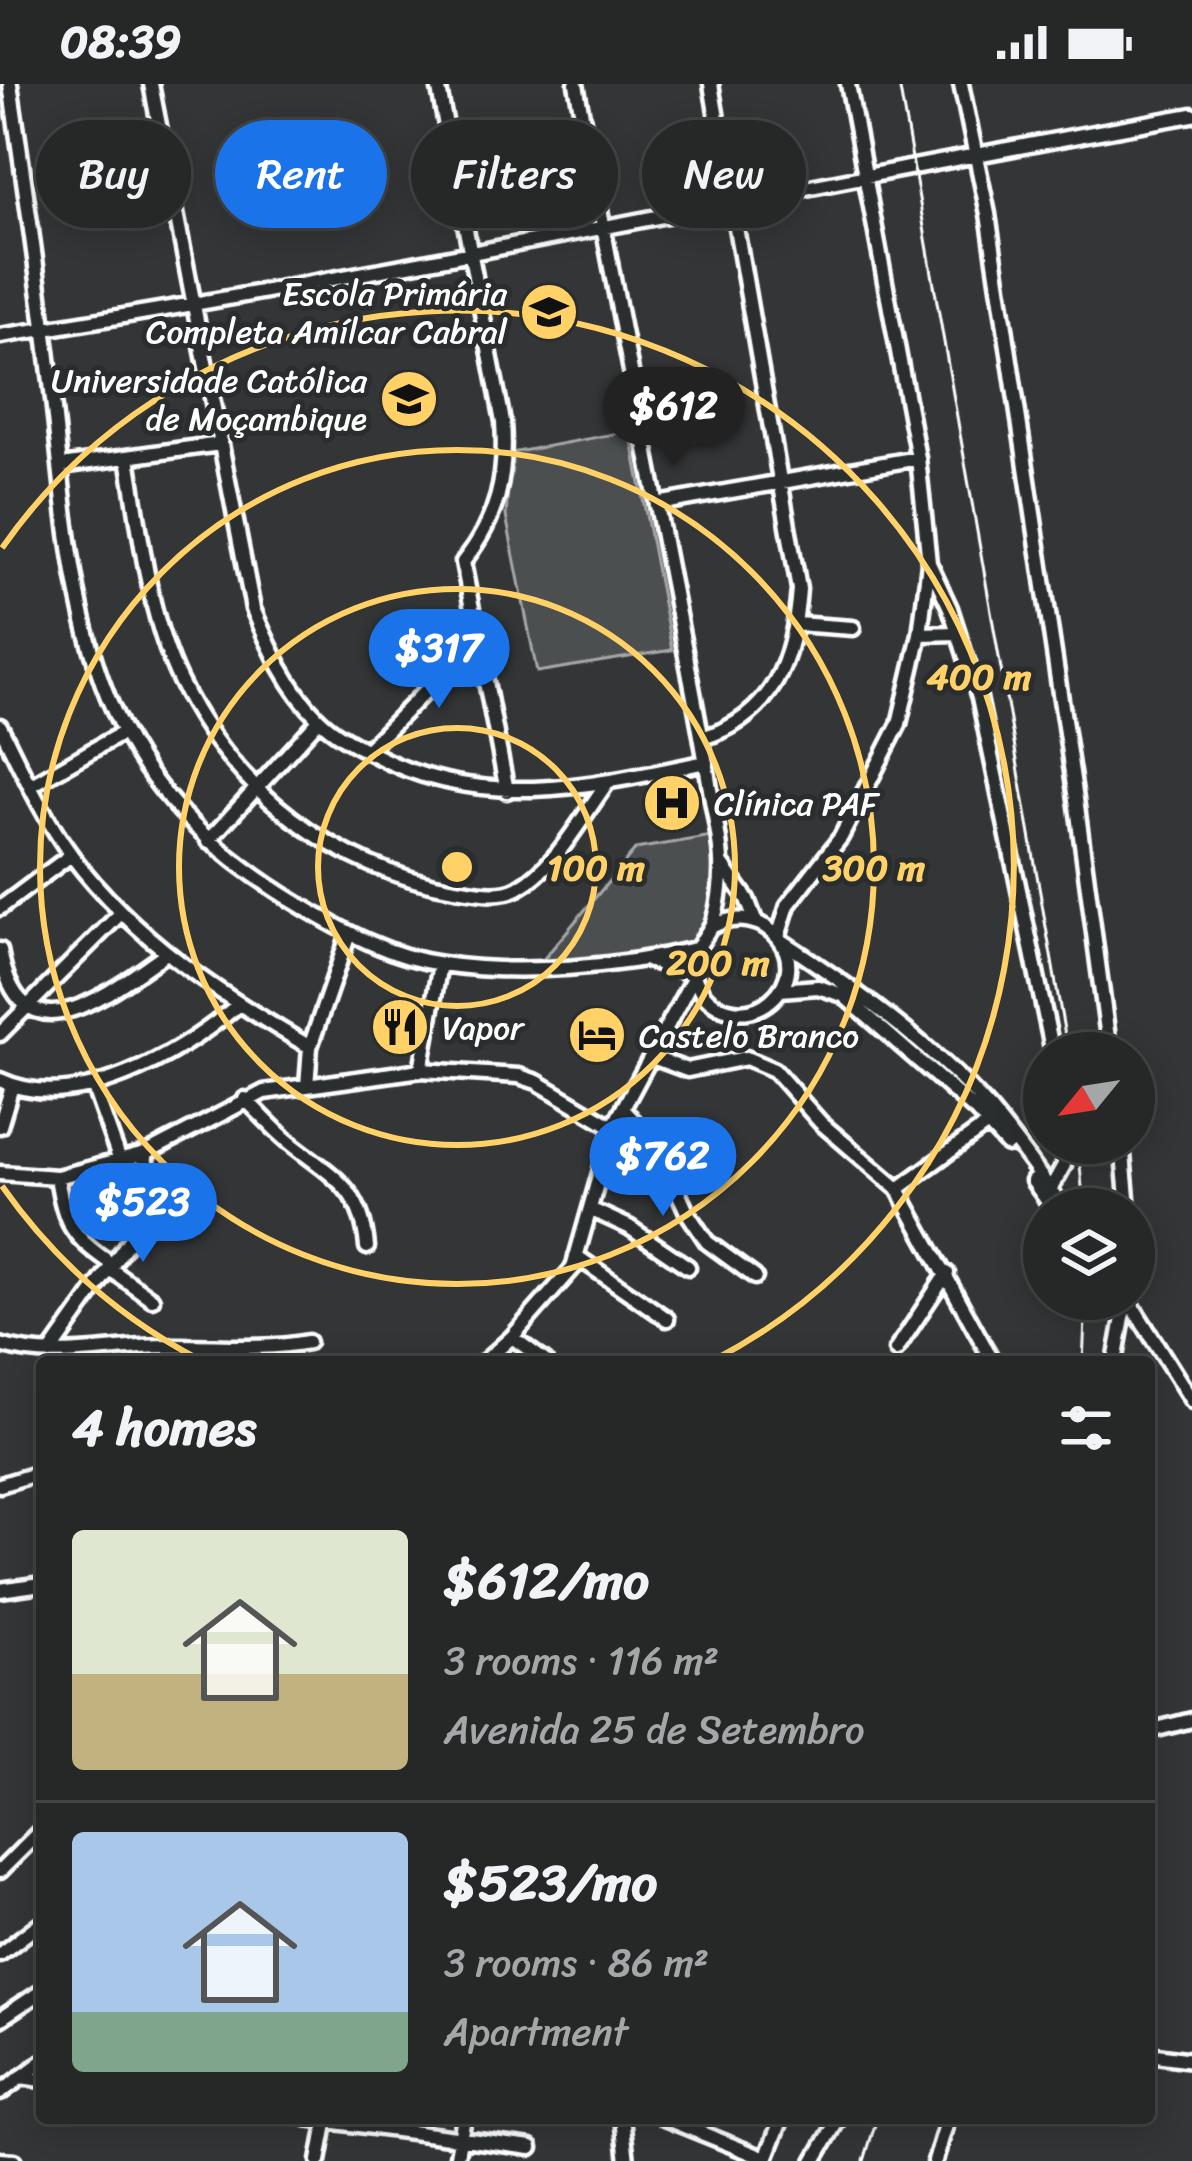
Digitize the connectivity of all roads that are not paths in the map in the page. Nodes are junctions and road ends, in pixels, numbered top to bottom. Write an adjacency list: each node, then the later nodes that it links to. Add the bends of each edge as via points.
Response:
1 (10, 84): 19 (street)
2 (151, 84): 18 (street)
3 (438, 84): 17 (street)
4 (576, 84): 9 (street)
5 (710, 84): 10 (street)
6 (848, 84): 12 (street)
7 (961, 84): 11 (street)
8 (1192, 115): 11 (street)
9 (583, 120)
10 (717, 120)
11 (974, 154): 12 (street); 63 (street)
12 (862, 176): 13 (street); 23 (street)
13 (806, 187)
14 (594, 228): 17 (street)
15 (604, 228): 26 (street)
16 (739, 228): 25 (street)
17 (470, 252): 18 (street); 32 (street, via 505,452 495,514 463,562)
18 (194, 303): 19 (street); 21 (street)
19 (44, 329): 20 (street); 24 (street)
20 (0, 336)
21 (220, 444): 22 (street); 33 (street, via 253,609 289,682)
22 (128, 458): 24 (street); 41 (street, via 163,642 203,722)
23 (918, 458): 25 (street); 27 (street)
24 (61, 466): 35 (street, via 80,602)
25 (783, 484): 26 (street); 28 (street, via 799,589)
26 (657, 504): 36 (street)
27 (928, 562): 30 (street); 31 (street)
28 (796, 624): 29 (street); 36 (street, via 769,694 730,730)
29 (853, 628)
30 (958, 633): 31 (street); 62 (street, via 979,698)
31 (920, 634): 46 (street, via 899,724 868,791)
32 (478, 638): 37 (street); 42 (street)
33 (320, 720): 37 (street); 41 (street)
34 (0, 726): 40 (street)
35 (124, 732): 40 (street); 43 (street)
36 (702, 739): 38 (street)
37 (366, 751): 42 (street, via 436,781)
38 (706, 762): 39 (street); 45 (street)
39 (607, 783): 41 (street, via 542,869 498,894 424,884 370,864); 42 (street)
40 (30, 786): 44 (street)
41 (256, 790): 43 (street)
42 (507, 790)
43 (208, 841): 51 (street)
44 (71, 855): 47 (street); 48 (street)
45 (722, 863): 49 (street); 50 (street)
46 (788, 905): 49 (street); 52 (street)
47 (0, 908)
48 (121, 913): 55 (street); 61 (street)
49 (757, 921): 50 (street); 52 (street)
50 (711, 927): 53 (street)
51 (349, 934): 57 (street); 65 (street)
52 (779, 938): 59 (street, via 787,970); 81 (street, via 844,981 967,1086)
53 (695, 949): 56 (street); 58 (street)
54 (0, 950): 61 (street)
55 (165, 954): 60 (street); 61 (street, via 79,1008)
56 (646, 960): 57 (street); 58 (street)
57 (440, 964): 67 (street)
58 (694, 975): 59 (street, via 711,1002 741,1012); 66 (street)
59 (780, 989): 73 (street, via 843,995)
60 (238, 1005): 65 (street); 70 (street, via 214,1026)
61 (28, 1010): 64 (street)
62 (1049, 1032)
63 (1107, 1032)
64 (0, 1034)
65 (310, 1047): 69 (street)
66 (652, 1057): 72 (street); 82 (street, via 687,1070 756,1060)
67 (421, 1070): 69 (street); 75 (street, via 519,1076)
68 (6, 1083): 70 (street); 74 (street)
69 (308, 1086): 71 (street)
70 (94, 1088): 77 (street)
71 (245, 1099): 76 (street); 84 (street, via 344,1184 359,1204)
72 (623, 1109): 75 (street); 89 (street, via 656,1145 707,1242)
73 (988, 1124): 80 (street); 82 (street)
74 (0, 1126)
75 (613, 1127): 83 (street)
76 (145, 1154): 77 (street); 86 (street, via 152,1202)
77 (121, 1161): 79 (street)
78 (0, 1173): 79 (street)
79 (58, 1177): 86 (street, via 68,1225)
80 (1038, 1188)
81 (1048, 1188)
82 (898, 1189): 88 (street)
83 (592, 1210): 85 (street); 87 (street)
84 (367, 1247)
85 (576, 1256): 91 (street); 94 (street)
86 (112, 1267): 90 (street); 101 (street)
87 (688, 1267)
88 (946, 1273): 98 (street); 106 (street)
89 (755, 1277)
90 (152, 1299)
91 (667, 1319)
92 (1121, 1320): 107 (street)
93 (1138, 1320): 108 (street)
94 (512, 1337): 104 (street); 105 (street)
95 (308, 1342): 99 (street)
96 (0, 1345): 100 (street)
97 (150, 1347): 99 (street); 102 (street); 103 (street)
98 (896, 1349)
99 (244, 1354)
100 (54, 1356)
101 (60, 1356)
102 (68, 1356)
103 (151, 1356)
104 (491, 1356)
105 (538, 1356)
106 (990, 1356)
107 (1116, 1356)
108 (1192, 1401)
109 (36, 1474): 110 (street)
110 (0, 1485)
111 (36, 1585): 112 (street)
112 (0, 1590)
113 (1192, 1720): 114 (street)
114 (1155, 1729)
115 (36, 1835): 116 (street)
116 (0, 1871)
117 (36, 1927): 118 (street)
118 (0, 1954)
119 (36, 1995): 120 (street)
120 (0, 2019)
121 (1155, 2055): 122 (street)
122 (1192, 2060)
123 (36, 2066): 124 (street)
124 (21, 2077): 125 (street); 126 (street)
125 (36, 2079)
126 (0, 2092)
127 (326, 2124): 140 (street)
128 (355, 2124): 135 (street)
129 (463, 2124): 135 (street)
130 (623, 2124): 142 (street)
131 (679, 2124): 138 (street)
132 (780, 2124): 138 (street)
133 (836, 2124): 143 (street)
134 (946, 2124): 144 (street)
135 (461, 2139): 136 (street); 141 (street)
136 (531, 2148)
137 (0, 2159): 139 (street)
138 (766, 2160)
139 (14, 2161)
140 (319, 2161)
141 (456, 2161)
142 (627, 2161)
143 (814, 2161)
144 (935, 2161)

